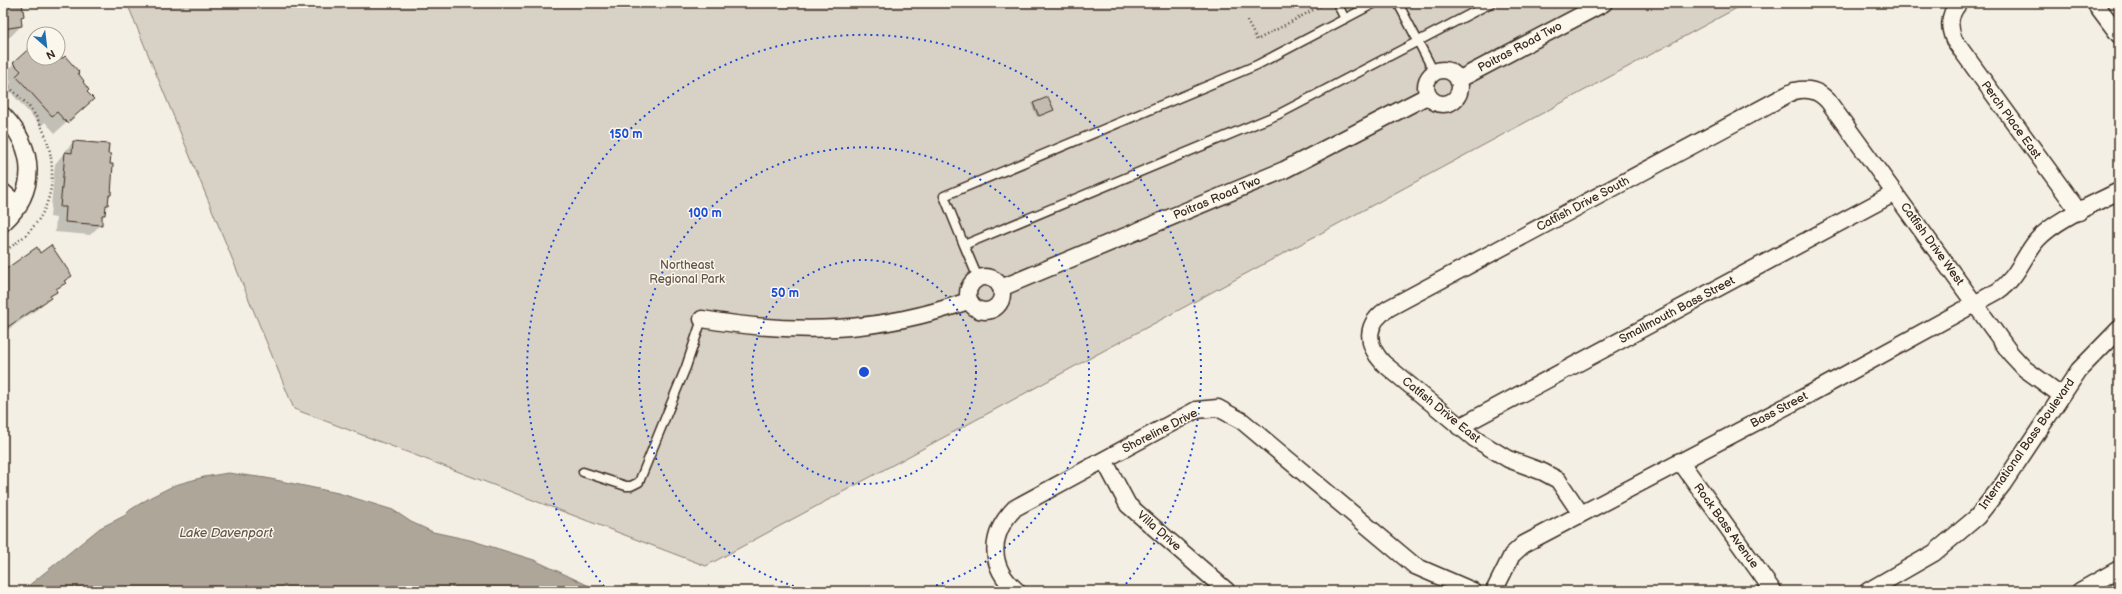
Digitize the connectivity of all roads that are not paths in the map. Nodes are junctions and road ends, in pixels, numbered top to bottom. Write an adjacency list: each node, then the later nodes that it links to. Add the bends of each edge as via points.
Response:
1 (1337, 3): 8 (lane)
2 (1375, 3): 8 (lane)
3 (1398, 3): 10 (lane)
4 (1491, 3): 10 (lane)
5 (1604, 3): 12 (street, Poitras Road Two)
6 (1959, 3): 20 (street, Perch Place East, via 1950,25 1954,40)
7 (2095, 3): 9 (street)
8 (1345, 19): 22 (lane, via 1257,65 944,196)
9 (2119, 35)
10 (1418, 41): 11 (lane); 22 (lane, via 1272,117)
11 (1434, 72): 12 (street, via 1446,70); 14 (street, via 1427,80)
12 (1458, 80): 14 (street, via 1459,94 1451,103 1440,105)
13 (1810, 90): 18 (street, Catfish Drive West, via 1817,91 1828,101); 29 (street, Catfish Drive South, via 1802,89 1786,94 1389,308 1375,320)
14 (1427, 96): 24 (street, Poitras Road Two, via 1284,170)
15 (3, 115): 19 (street, via 18,134 29,165 29,180)
16 (2119, 191): 20 (street, Bass Street)
17 (3, 192): 19 (street)
18 (1895, 193): 26 (street, Catfish Drive West); 31 (street, Smallmouth Bass Street)
19 (19, 206): 21 (street)
20 (2079, 212): 26 (street, Bass Street, via 2043,234 2036,241 2018,272 2005,286)
21 (3, 223)
22 (964, 245): 23 (lane)
23 (978, 278): 24 (street, via 990,277); 25 (street, via 968,290)
24 (1001, 288): 25 (street, via 1000,302 992,310 986,312 976,309)
25 (968, 301): 27 (street, via 900,321 829,329 775,329)
26 (1975, 304): 30 (street, Catfish Drive West, via 2018,362); 33 (street, Bass Street)
27 (702, 319): 34 (lane, via 686,367 639,482 626,486)
28 (2118, 332): 30 (street, International Bass Boulevard, via 2086,361)
29 (1370, 334): 31 (street, Catfish Drive East, via 1373,350 1383,364)
30 (2061, 395): 37 (street, International Bass Boulevard, via 2003,484 1977,517)
31 (1458, 427): 35 (street, Catfish Drive East, via 1508,459 1558,480)
32 (1104, 460): 38 (street, Shoreline Drive, via 1015,508 1004,519 995,541 997,564 1009,584); 39 (street, Villa Drive, via 1128,505); 40 (street, Shoreline Drive, via 1196,410 1218,408 1242,421 1415,566)
33 (1680, 461): 35 (street, Bass Street); 42 (street, Rock Bass Avenue)
34 (583, 472)
35 (1581, 514): 41 (street, Bass Street, via 1536,536 1516,550)
36 (2119, 569): 44 (street)
37 (1889, 586): 43 (street, International Bass Boulevard)
38 (1017, 591)
39 (1227, 591)
40 (1473, 591)
41 (1494, 591)
42 (1773, 591)
43 (1868, 591)
44 (2080, 591)

